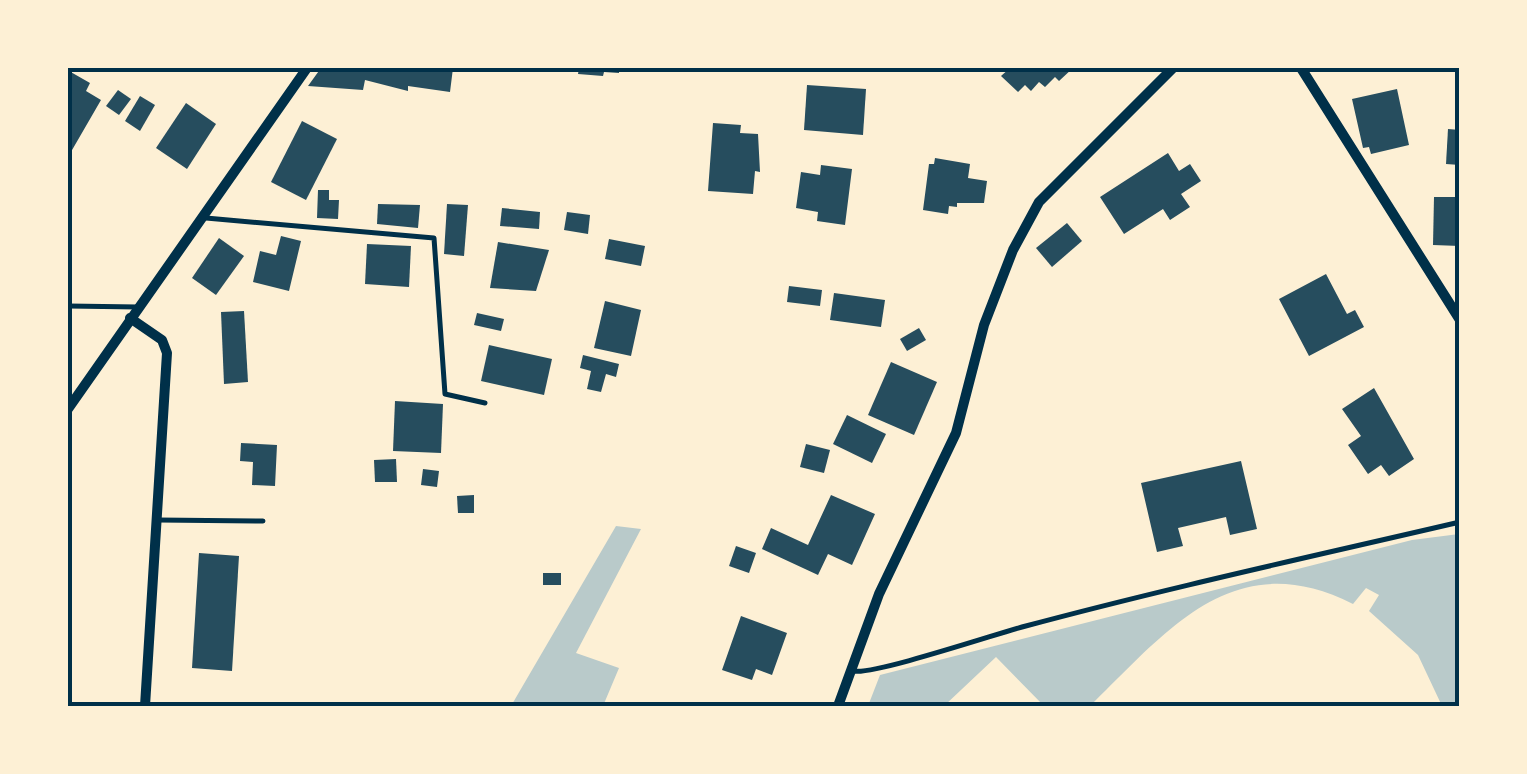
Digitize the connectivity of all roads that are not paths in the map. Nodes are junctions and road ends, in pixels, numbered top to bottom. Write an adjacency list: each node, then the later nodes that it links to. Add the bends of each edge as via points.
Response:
1 (307, 68): 4 (street)
2 (1173, 68): 14 (street, via 1030,218 995,290 956,433 879,594)
3 (1301, 68): 8 (street)
4 (202, 217): 6 (street); 9 (lane, via 434,238 445,394)
5 (68, 306): 6 (lane)
6 (138, 306): 7 (street)
7 (130, 318): 10 (street); 11 (street, via 162,340 167,353)
8 (1460, 320)
9 (485, 403)
10 (68, 410)
11 (158, 520): 12 (lane); 15 (street)
12 (263, 521)
13 (1460, 522): 14 (lane, via 1082,611 866,673)
14 (851, 670): 16 (street)
15 (145, 706)
16 (838, 706)

